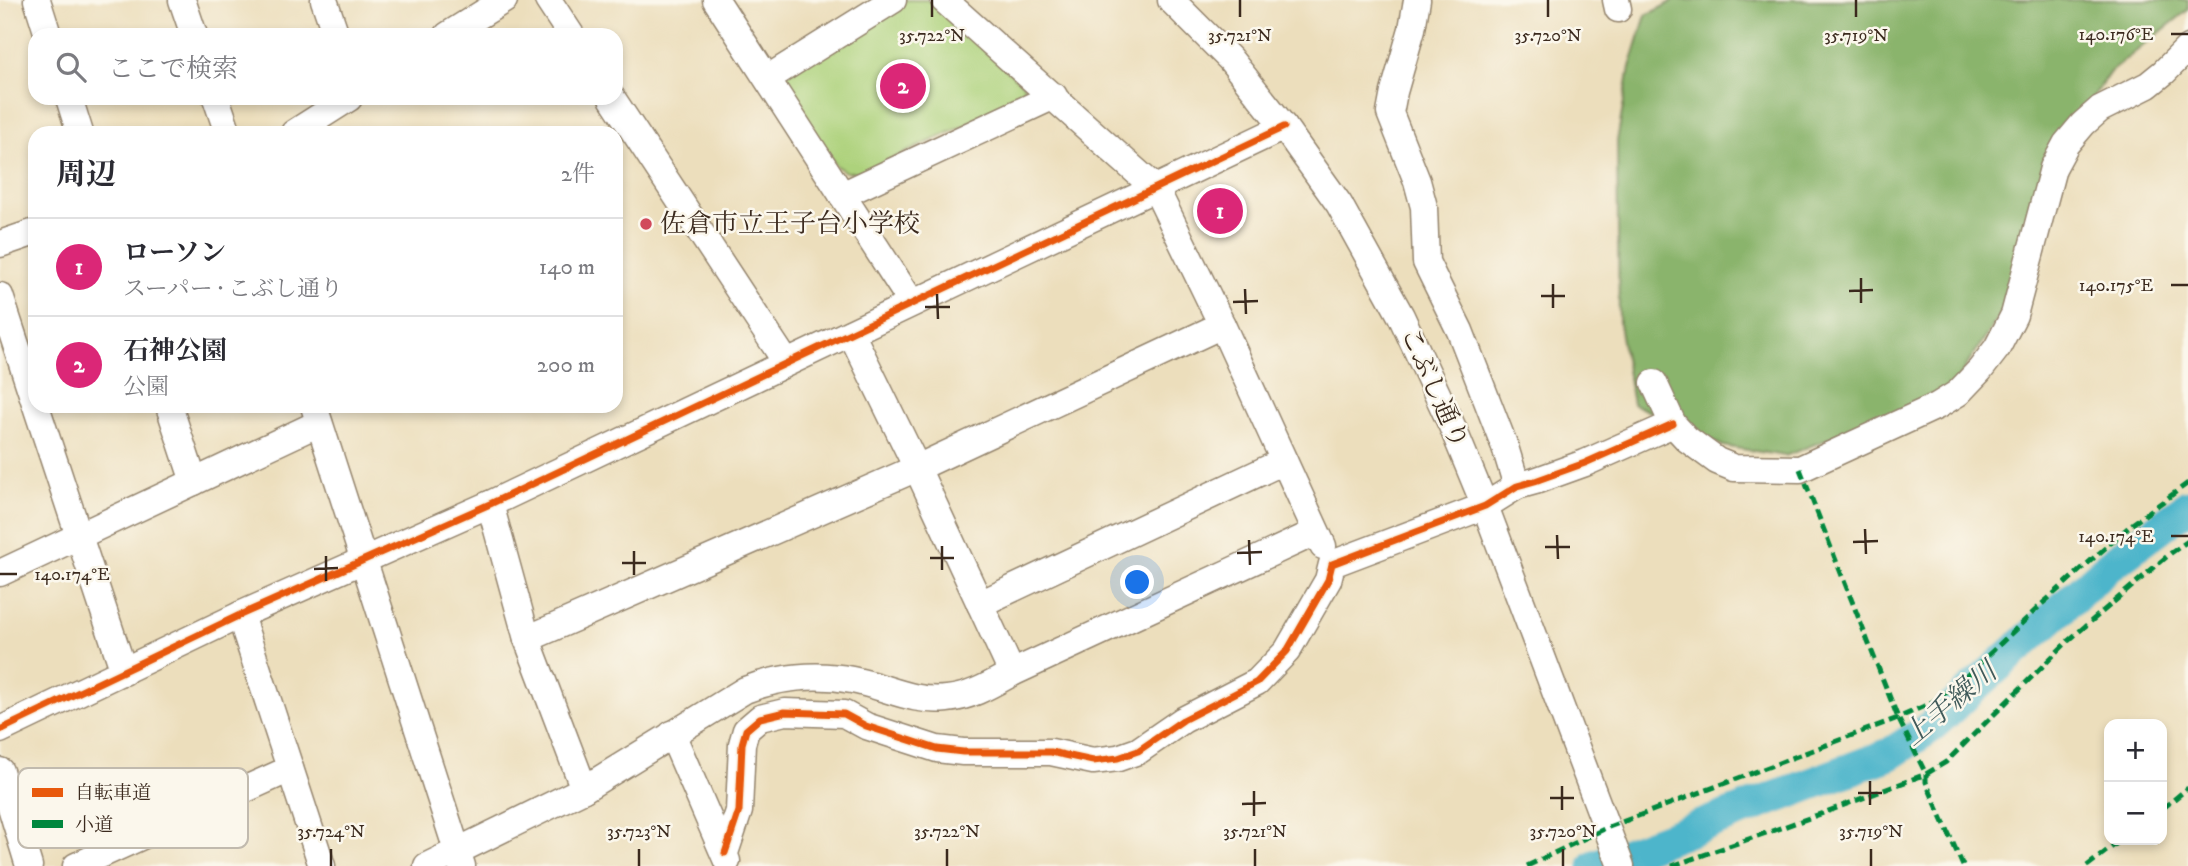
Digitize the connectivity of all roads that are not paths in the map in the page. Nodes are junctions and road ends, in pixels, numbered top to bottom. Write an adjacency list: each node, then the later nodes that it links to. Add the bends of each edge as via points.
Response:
1 (37, 0): 12 (street)
2 (182, 0): 13 (street)
3 (324, 0): 14 (street)
4 (504, 0): 11 (street)
5 (548, 0): 15 (street)
6 (716, 0): 17 (street)
7 (893, 0): 17 (street)
8 (944, 0): 18 (street)
9 (1171, 0): 26 (street, こぶし通り, via 1230,60)
10 (1414, 2): 45 (street, via 1412,29 1390,113 1424,206 1426,262 1460,331)
11 (460, 19)
12 (46, 28)
13 (192, 28)
14 (334, 28)
15 (566, 28)
16 (2188, 48): 41 (street, via 2148,85 2100,109 2066,144 2053,168 2014,315 1997,348 1958,393 1800,469 1734,468 1717,461)
17 (768, 78): 28 (street)
18 (1054, 96): 27 (street); 28 (street)
19 (71, 105): 23 (street)
20 (218, 105): 24 (street)
21 (338, 105): 25 (street)
22 (617, 105): 35 (street)
23 (78, 126)
24 (226, 126)
25 (305, 126)
26 (1284, 127): 27 (street); 47 (street, こぶし通り, via 1339,204 1401,316)
27 (1156, 189): 32 (street); 33 (street)
28 (842, 195): 32 (street)
29 (28, 234): 30 (street)
30 (0, 244)
31 (0, 296): 36 (street)
32 (912, 303): 34 (street)
33 (1222, 325): 42 (street); 43 (street)
34 (851, 333): 35 (street); 43 (street)
35 (786, 362): 46 (street)
36 (28, 380)
37 (1654, 383): 41 (street)
38 (39, 413): 49 (street)
39 (171, 413): 44 (street)
40 (316, 414): 44 (street); 50 (street)
41 (1673, 424): 45 (street, via 1585,463)
42 (1283, 461): 48 (street); 53 (street)
43 (917, 468): 53 (street); 55 (street)
44 (194, 482): 49 (street)
45 (1517, 486): 47 (street)
46 (490, 504): 50 (street); 55 (street)
47 (1485, 506): 51 (street); 73 (street, こぶし通り)
48 (1317, 532): 51 (street); 57 (street)
49 (78, 535): 52 (street); 56 (street)
50 (364, 561): 54 (street); 67 (street)
51 (1332, 564): 68 (street, via 1328,580 1287,651 1257,682 1118,758 1093,761 1051,752 937,749 844,714 785,712 760,718 746,730 742,744 739,811)
52 (0, 573)
53 (979, 604): 57 (street)
54 (240, 615): 56 (street); 60 (street)
55 (527, 639): 63 (street)
56 (124, 671): 58 (street)
57 (1012, 673): 59 (street, via 977,692 939,700 852,680 813,677 766,682)
58 (0, 730)
59 (672, 734): 63 (street); 68 (street)
60 (290, 769): 62 (street); 71 (street)
61 (0, 771): 64 (street)
62 (248, 788)
63 (584, 789): 67 (street)
64 (18, 830)
65 (24, 848): 69 (street)
66 (116, 848): 70 (street)
67 (459, 859): 72 (street)
68 (727, 860)
69 (29, 866)
70 (76, 866)
71 (322, 866)
72 (428, 866)
73 (1621, 866)

